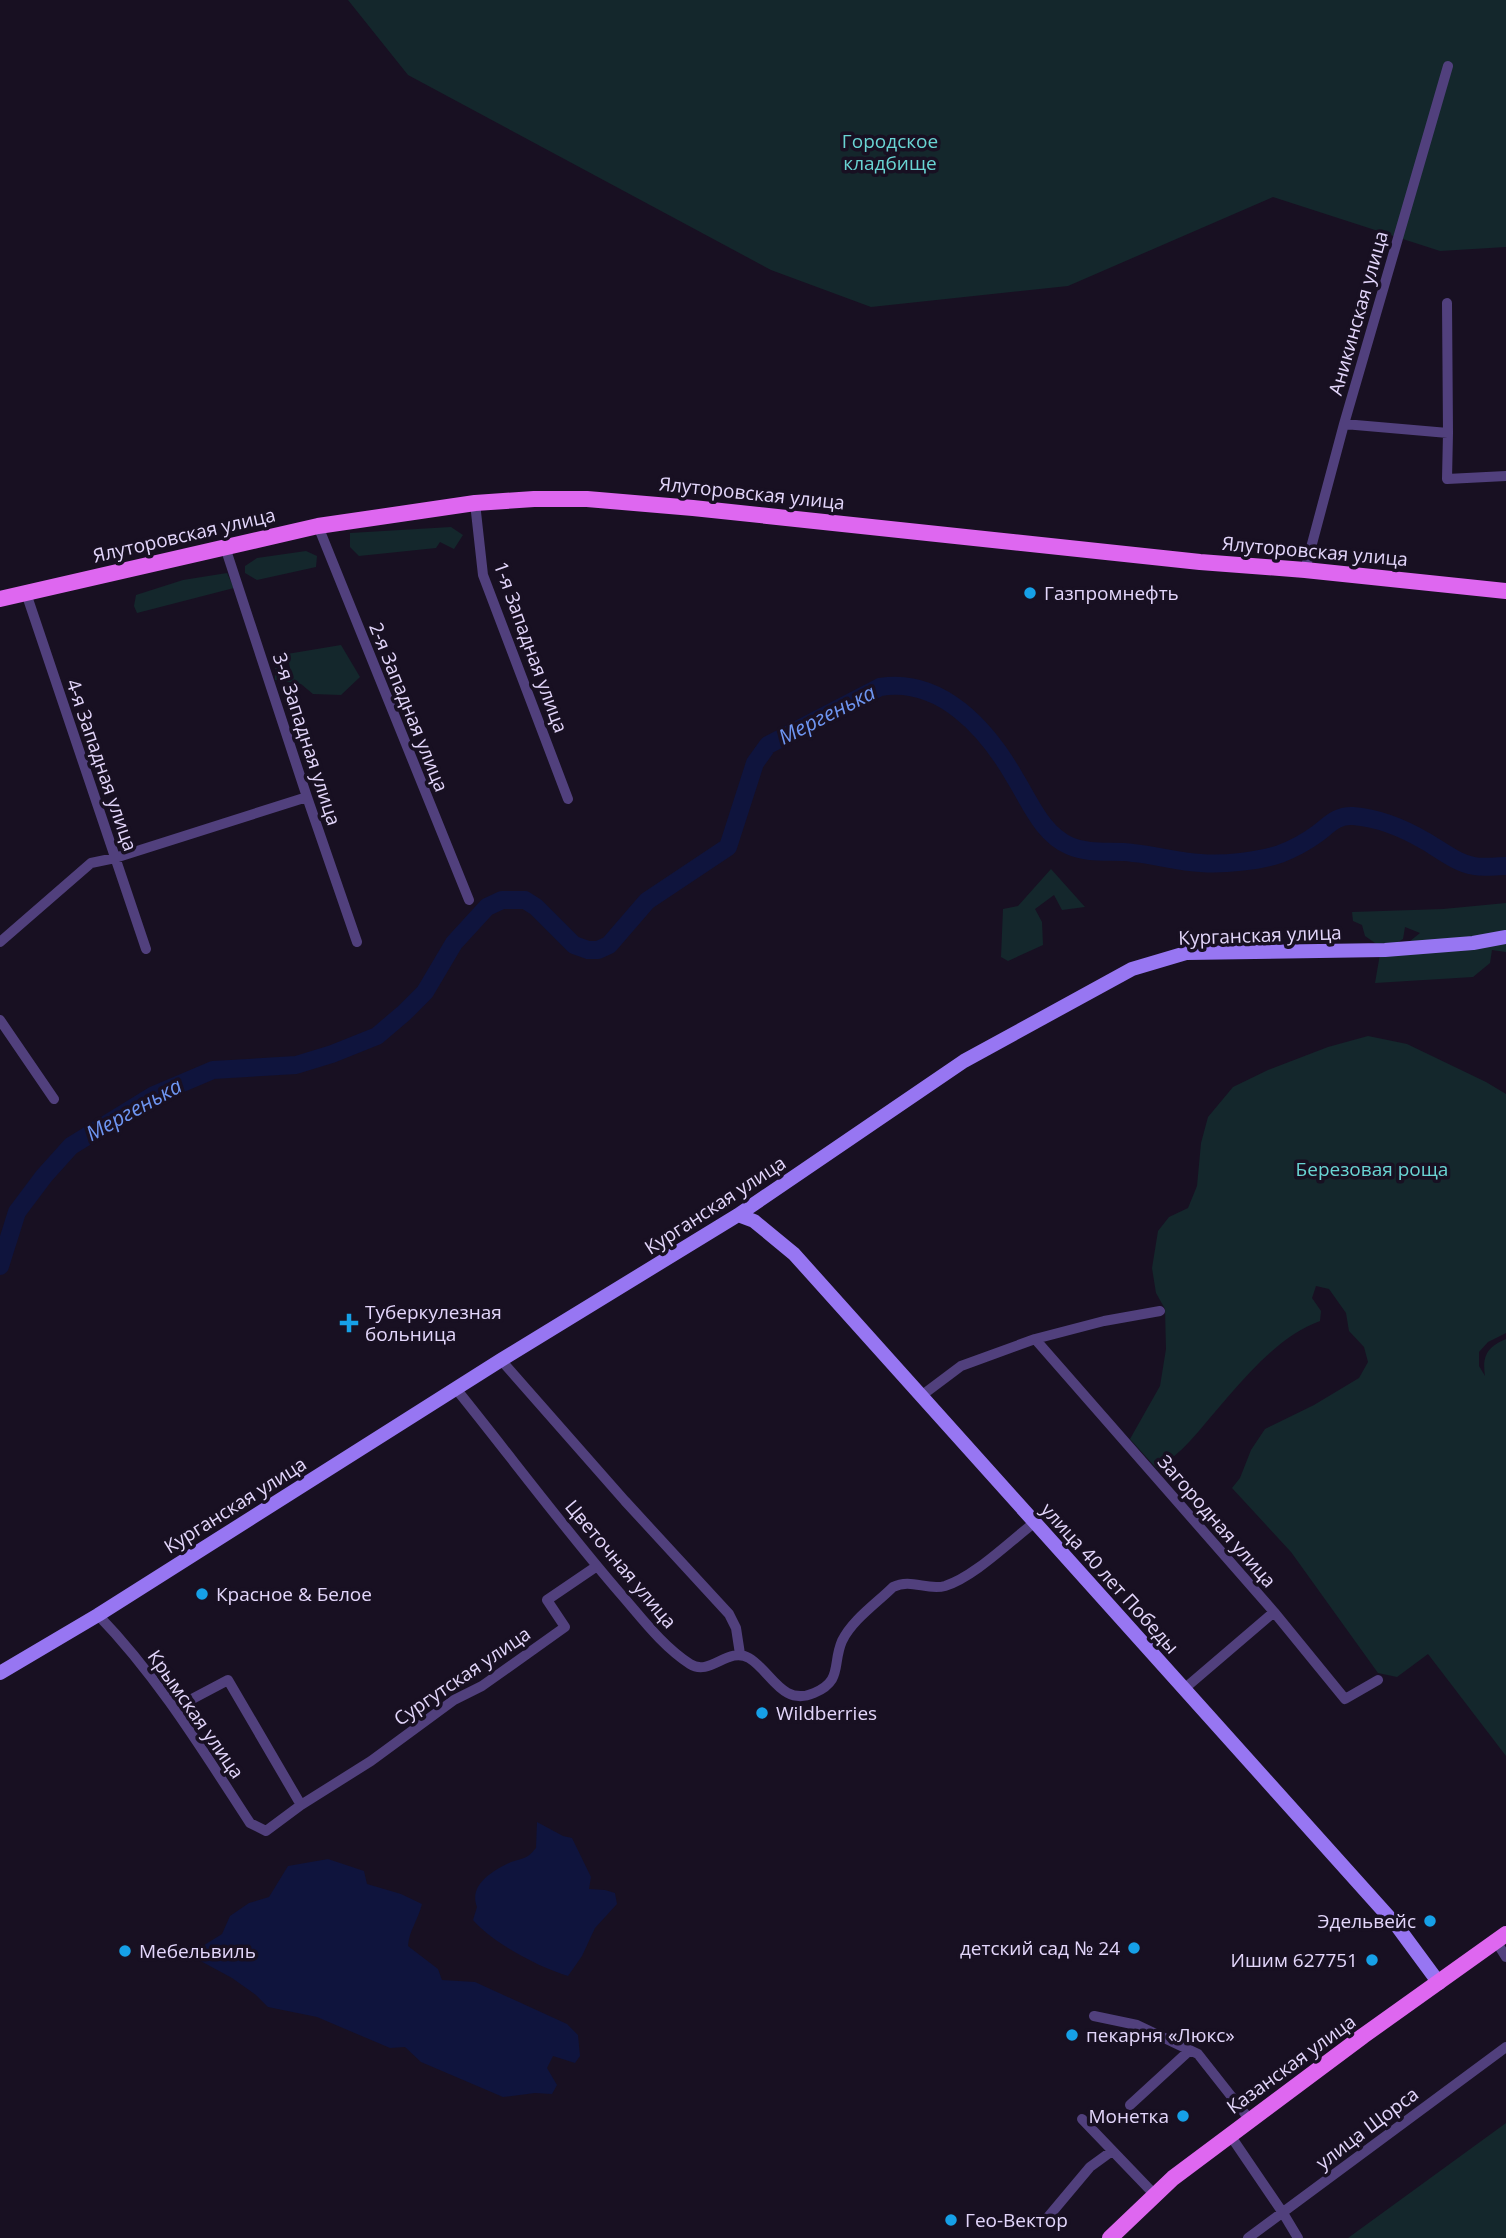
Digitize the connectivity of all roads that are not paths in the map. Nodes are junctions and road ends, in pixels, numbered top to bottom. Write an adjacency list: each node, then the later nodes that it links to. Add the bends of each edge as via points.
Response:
1 (1448, 66): 3 (street, Аникинская улица)
2 (1447, 303): 4 (street)
3 (1344, 424): 4 (street); 9 (street, Аникинская улица)
4 (1448, 433): 5 (street, via 1447,479)
5 (1506, 476)
6 (475, 503): 7 (main road, Ялуторовская улица); 9 (main road, Ялуторовская улица, via 587,499); 14 (street, 1-я Западная улица, via 483,575)
7 (318, 526): 8 (main road, Ялуторовская улица); 16 (street, 2-я Западная улица)
8 (225, 547): 11 (main road, Ялуторовская улица); 13 (street, 3-я Западная улица)
9 (1305, 570): 10 (main road, Ялуторовская улица)
10 (1506, 592)
11 (26, 593): 12 (main road, Ялуторовская улица); 15 (street, 4-я Западная улица)
12 (0, 599)
13 (307, 797): 15 (street); 19 (street, 3-я Западная улица)
14 (568, 799)
15 (115, 858): 18 (street, via 91,863); 20 (street, 4-я Западная улица)
16 (469, 900)
17 (1506, 937): 23 (main road, Курганская улица, via 1385,950 1186,953 1132,970 964,1061)
18 (0, 942)
19 (357, 942)
20 (146, 948)
21 (0, 1020): 22 (street)
22 (54, 1099)
23 (738, 1215): 26 (main road, Курганская улица); 28 (main road, улица 40 лет Победы, via 754,1221 794,1254)
24 (1160, 1311): 25 (street)
25 (1035, 1339): 28 (street, via 961,1366); 31 (street, Загородная улица)
26 (501, 1360): 27 (main road, Курганская улица); 33 (street, via 729,1614)
27 (457, 1390): 30 (street, Цветочная улица); 32 (main road, Курганская улица)
28 (921, 1396): 29 (main road, улица 40 лет Победы)
29 (1034, 1523): 33 (street, via 965,1577 934,1588 912,1583 893,1587 850,1629 832,1680 816,1693 789,1695); 36 (main road, улица 40 лет Победы)
30 (597, 1566): 33 (street, Цветочная улица, via 663,1641 692,1666 708,1667); 38 (street, Сургутская улица, via 547,1600 565,1627)
31 (1274, 1612): 35 (street, Загородная улица, via 1345,1699); 36 (street)
32 (98, 1615): 34 (main road, Курганская улица); 37 (street, Крымская улица)
33 (740, 1654)
34 (0, 1673)
35 (1378, 1680)
36 (1184, 1689): 41 (main road, улица 40 лет Победы, via 1397,1926)
37 (175, 1708): 38 (street, Крымская улица, via 250,1823 266,1831); 38 (street, via 228,1680)
38 (301, 1805)
39 (1501, 1938): 40 (street); 41 (main road, Казанская улица)
40 (1506, 1957)
41 (1439, 1983): 47 (main road, Казанская улица)
42 (1094, 2016): 44 (street, via 1137,2025)
43 (1506, 2046): 51 (street, улица Щорса)
44 (1190, 2050): 45 (street); 47 (street)
45 (1130, 2105)
46 (1082, 2119): 49 (street)
47 (1250, 2120): 48 (main road, Казанская улица)
48 (1230, 2135): 50 (main road, Казанская улица); 51 (street)
49 (1112, 2151): 50 (street); 52 (street, via 1090,2167)
50 (1154, 2194): 53 (main road, Казанская улица)
51 (1283, 2213): 54 (street, улица Щорса); 55 (street)
52 (1043, 2223)
53 (1110, 2238)
54 (1248, 2238)
55 (1298, 2238)

